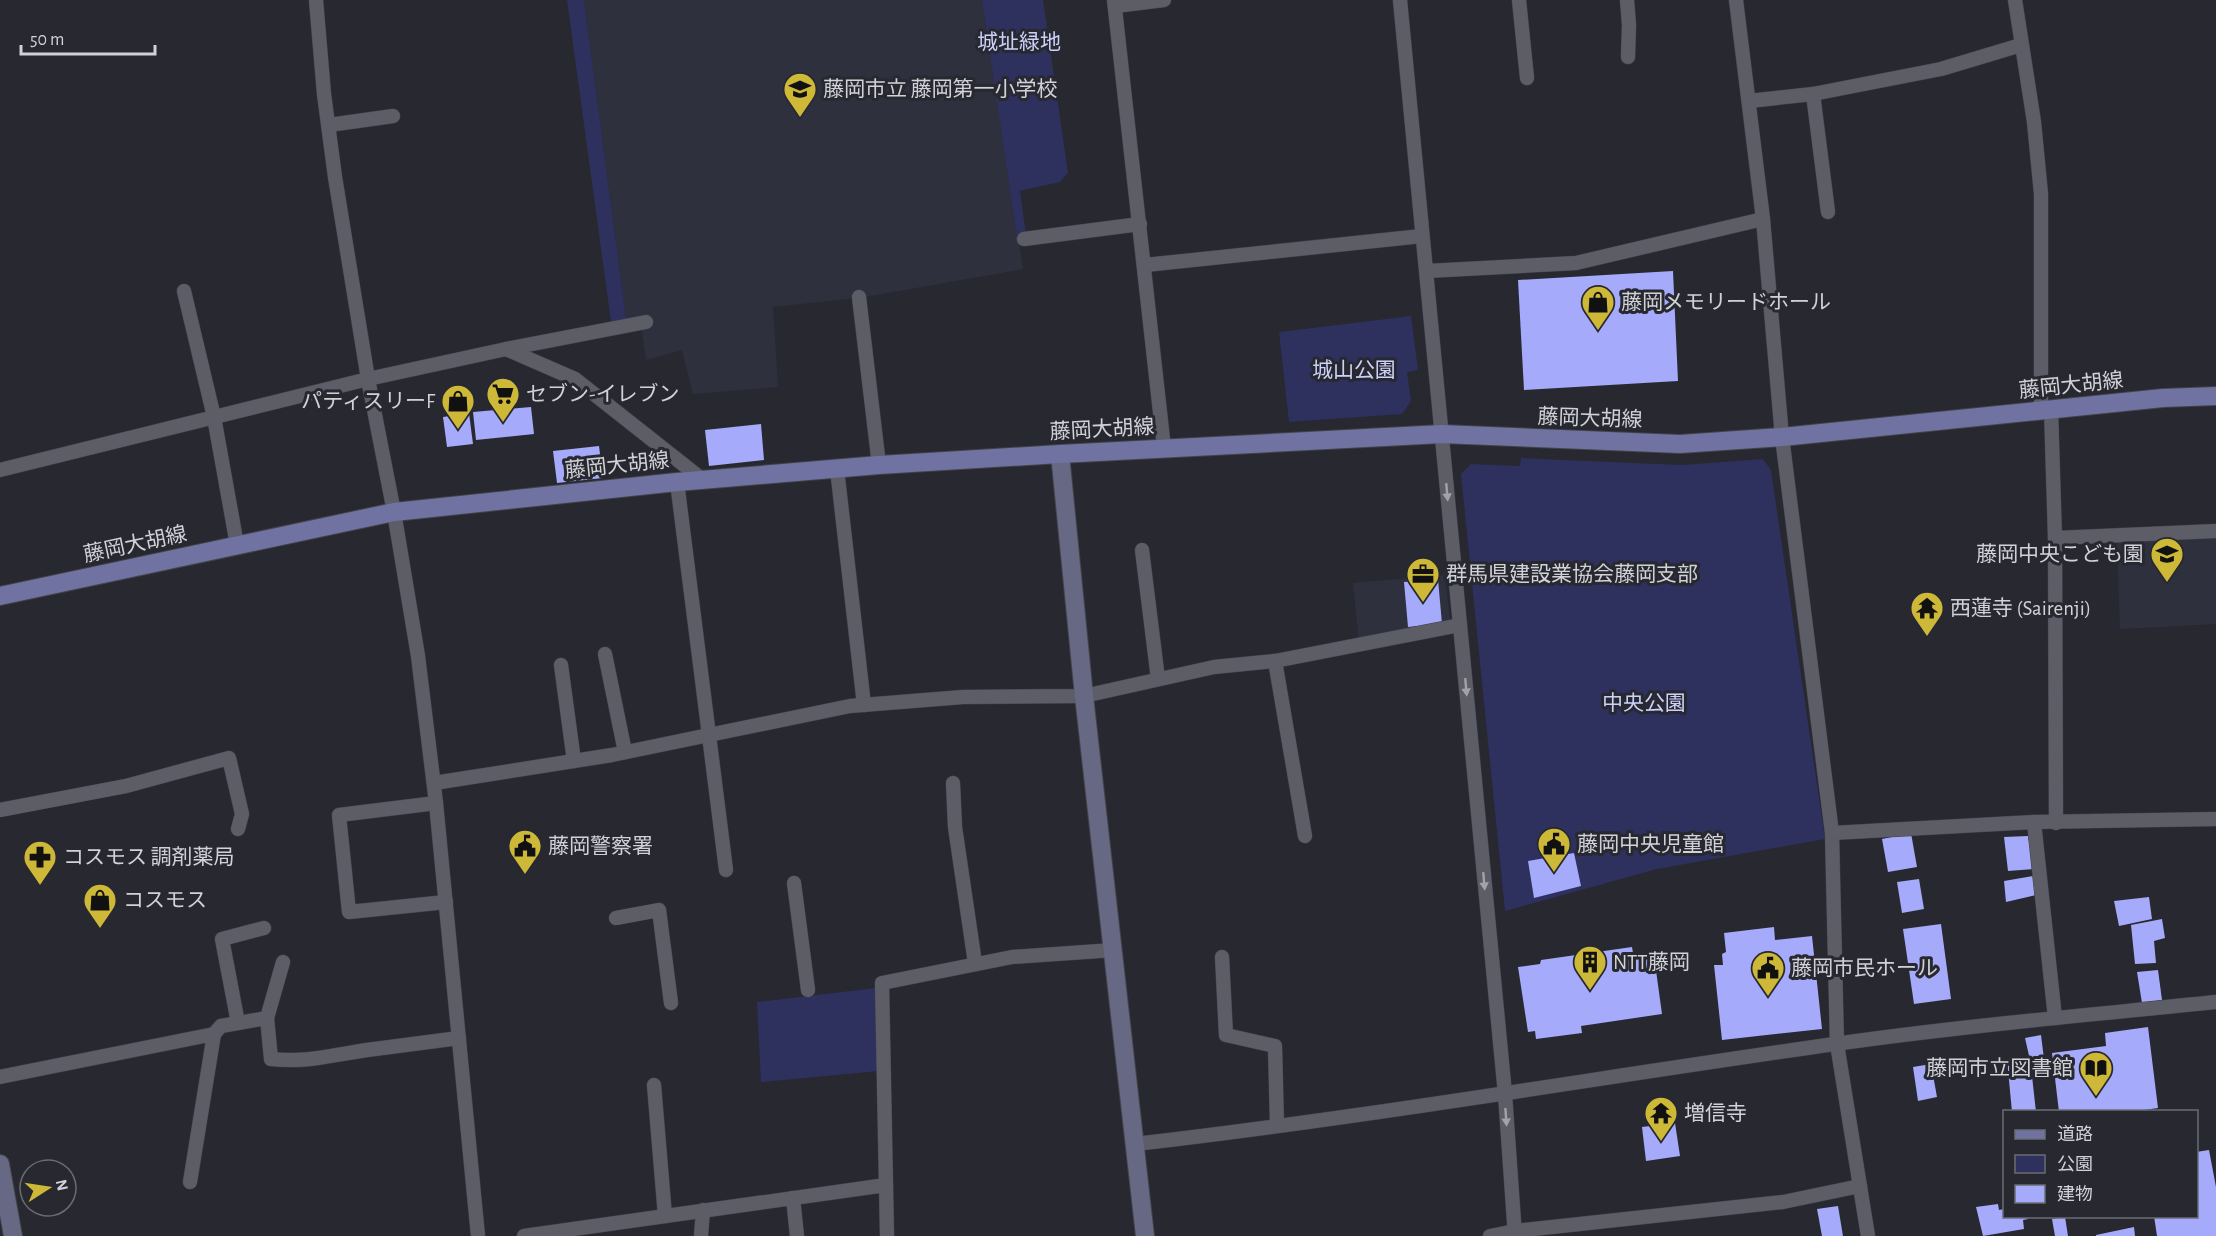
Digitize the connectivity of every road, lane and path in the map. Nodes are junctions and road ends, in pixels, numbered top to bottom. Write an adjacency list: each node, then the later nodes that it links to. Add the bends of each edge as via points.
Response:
1 (316, 0): 15 (street)
2 (1164, 0): 8 (street)
3 (1400, 0): 19 (street)
4 (1519, 0): 11 (street)
5 (1627, 0): 10 (street)
6 (1736, 0): 13 (street)
7 (2015, 0): 9 (street)
8 (1114, 3): 18 (street)
9 (2021, 45): 12 (street, via 1941,69); 29 (street, via 2041,194)
10 (1628, 57)
11 (1527, 78)
12 (1813, 94): 13 (street); 16 (street)
13 (1749, 101): 17 (street)
14 (393, 116): 15 (street)
15 (329, 125): 27 (street)
16 (1828, 212)
17 (1763, 219): 22 (street, via 1576,263); 32 (street)
18 (1140, 224): 20 (street); 21 (street)
19 (1422, 236): 21 (street); 22 (street)
20 (1024, 239)
21 (1145, 265): 33 (street)
22 (1427, 271): 31 (street)
23 (184, 291): 30 (street)
24 (858, 297): 35 (street)
25 (646, 322): 26 (street)
26 (506, 349): 27 (street); 38 (street, via 575,379)
27 (368, 379): 30 (street); 40 (street)
28 (2216, 396): 29 (main road, 藤岡大胡線)
29 (2046, 410): 32 (main road, 藤岡大胡線); 42 (street)
30 (214, 417): 37 (street); 43 (street)
31 (1442, 434): 32 (main road, 藤岡大胡線, via 1680,444); 33 (main road, 藤岡大胡線); 46 (street, one-way to 46)
32 (1782, 437): 64 (street)
33 (1164, 448): 34 (main road, 藤岡大胡線)
34 (1060, 454): 35 (main road, 藤岡大胡線); 51 (street)
35 (879, 465): 36 (main road, 藤岡大胡線)
36 (837, 469): 38 (main road, 藤岡大胡線); 52 (street)
37 (0, 470)
38 (703, 480): 39 (main road, 藤岡大胡線)
39 (677, 482): 40 (main road, 藤岡大胡線); 53 (street)
40 (394, 512): 43 (main road, 藤岡大胡線); 56 (street)
41 (2216, 531): 42 (street)
42 (2055, 538): 62 (street)
43 (237, 545): 45 (main road, 藤岡大胡線)
44 (1142, 550): 50 (street)
45 (0, 596)
46 (1460, 626): 48 (street); 86 (street, one-way to 86)
47 (605, 654): 54 (street)
48 (1275, 661): 50 (street, via 1214,667); 65 (street)
49 (561, 665): 55 (street)
50 (1158, 679): 51 (street)
51 (1084, 696): 52 (street, via 963,697); 71 (street)
52 (864, 705): 53 (street)
53 (708, 735): 54 (street); 66 (street)
54 (625, 752): 55 (street)
55 (574, 761): 56 (street)
56 (434, 783): 58 (street)
57 (953, 783): 74 (street, via 955,827)
58 (436, 803): 68 (street); 68 (street, via 339,815 349,912)
59 (0, 810): 63 (street, via 126,786 229,758 242,814)
60 (2216, 819): 62 (street)
61 (2034, 822): 62 (street); 64 (street); 79 (street)
62 (2056, 823)
63 (238, 829)
64 (1832, 833): 83 (street)
65 (1305, 836)
66 (726, 870)
67 (794, 883): 75 (street)
68 (446, 903): 82 (street)
69 (616, 918): 77 (street, via 659,910)
70 (264, 928): 80 (street, via 222,939)
71 (1114, 950): 74 (street); 88 (street)
72 (1222, 957): 87 (street, via 1226,1035 1275,1046)
73 (284, 962): 78 (street)
74 (975, 963): 91 (street, via 882,983)
75 (808, 990)
76 (2216, 1002): 79 (street)
77 (671, 1003)
78 (267, 1017): 80 (street); 82 (street, via 271,1059 289,1061)
79 (2055, 1018): 83 (street)
80 (238, 1023): 81 (street, via 221,1026)
81 (214, 1034): 84 (street); 90 (street)
82 (459, 1038): 98 (street)
83 (1837, 1044): 86 (street); 92 (street)
84 (0, 1077)
85 (654, 1085): 95 (street)
86 (1504, 1094): 87 (street); 96 (street, one-way to 96)
87 (1277, 1125): 88 (street)
88 (1135, 1144): 103 (street)
89 (0, 1164): 97 (street)
90 (190, 1182)
91 (886, 1185): 93 (street); 102 (street)
92 (1860, 1186): 96 (street, via 1783,1202); 105 (street)
93 (793, 1198): 94 (street); 101 (street)
94 (703, 1210): 95 (street); 100 (street)
95 (665, 1216): 99 (street)
96 (1515, 1234): 104 (street)
97 (13, 1236)
98 (478, 1236)
99 (524, 1236)
100 (701, 1236)
101 (797, 1236)
102 (887, 1236)
103 (1145, 1236)
104 (1490, 1236)
105 (1868, 1236)

